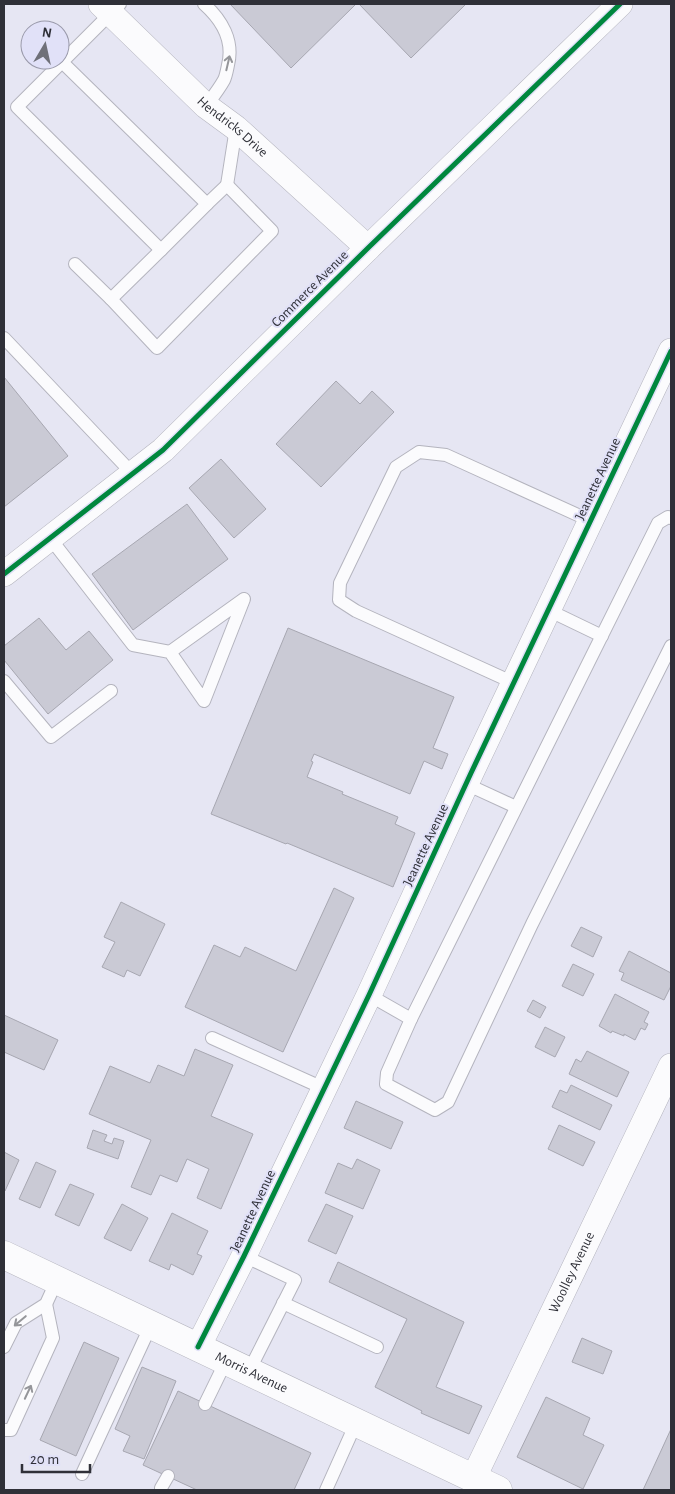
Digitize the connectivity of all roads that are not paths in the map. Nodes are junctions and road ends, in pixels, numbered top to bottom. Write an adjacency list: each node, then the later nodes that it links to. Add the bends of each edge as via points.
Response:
1 (204, 4): 7 (lane, one-way to 1, via 224,79 230,56 225,29)
2 (620, 4): 11 (street, Commerce Avenue)
3 (110, 7): 4 (lane); 7 (street, Hendricks Drive)
4 (70, 53)
5 (54, 70): 12 (lane, via 17,107)
6 (70, 70): 10 (lane)
7 (206, 106): 8 (street, Hendricks Drive)
8 (236, 128): 9 (lane); 11 (street, Hendricks Drive)
9 (227, 185): 10 (lane); 14 (lane, via 272,231 157,348)
10 (207, 204): 12 (lane)
11 (368, 248): 17 (street, Commerce Avenue, via 163,450)
12 (161, 250): 14 (lane)
13 (75, 264): 14 (lane)
14 (111, 299)
15 (4, 338): 17 (lane)
16 (671, 351): 19 (street, Jeanette Avenue)
17 (132, 473): 20 (street, Commerce Avenue)
18 (671, 518): 23 (lane, via 658,523)
19 (591, 521): 22 (street, Jeanette Avenue); 27 (lane, via 446,455 419,452 396,467 340,583 340,600 356,611)
20 (50, 538): 21 (street, Commerce Avenue); 25 (lane, via 133,645)
21 (4, 574)
22 (548, 610): 23 (lane); 27 (street, Jeanette Avenue)
23 (602, 636): 30 (lane)
24 (671, 646): 32 (lane, via 532,924 448,1102 435,1110 386,1084 387,1073)
25 (170, 652): 25 (lane, via 200,631 244,600 204,701)
26 (4, 681): 28 (lane, via 51,738)
27 (514, 683): 29 (street, Jeanette Avenue)
28 (111, 691)
29 (466, 784): 30 (lane); 31 (street, Jeanette Avenue)
30 (516, 807): 32 (lane)
31 (369, 995): 32 (lane); 35 (street, Jeanette Avenue)
32 (411, 1019)
33 (212, 1038): 35 (lane)
34 (671, 1066): 50 (street, Woolley Avenue)
35 (323, 1088): 37 (street, Jeanette Avenue)
36 (4, 1255): 38 (main road, Morris Avenue)
37 (244, 1256): 39 (lane, via 295,1280); 42 (street, Jeanette Avenue)
38 (51, 1292): 40 (main road, Morris Avenue); 41 (lane, one-way to 41, via 16,1323); 47 (lane, one-way to 38, via 11,1430 53,1338)
39 (283, 1303): 43 (lane); 44 (lane)
40 (151, 1325): 42 (main road, Morris Avenue); 48 (lane)
41 (4, 1347)
42 (198, 1347): 44 (main road, Morris Avenue)
43 (377, 1347)
44 (237, 1366): 45 (lane); 46 (main road, Morris Avenue)
45 (205, 1404)
46 (356, 1423): 50 (main road, Morris Avenue); 52 (lane)
47 (4, 1430)
48 (82, 1474)
49 (168, 1476): 51 (lane)
50 (486, 1486)
51 (162, 1490)
52 (326, 1490)

